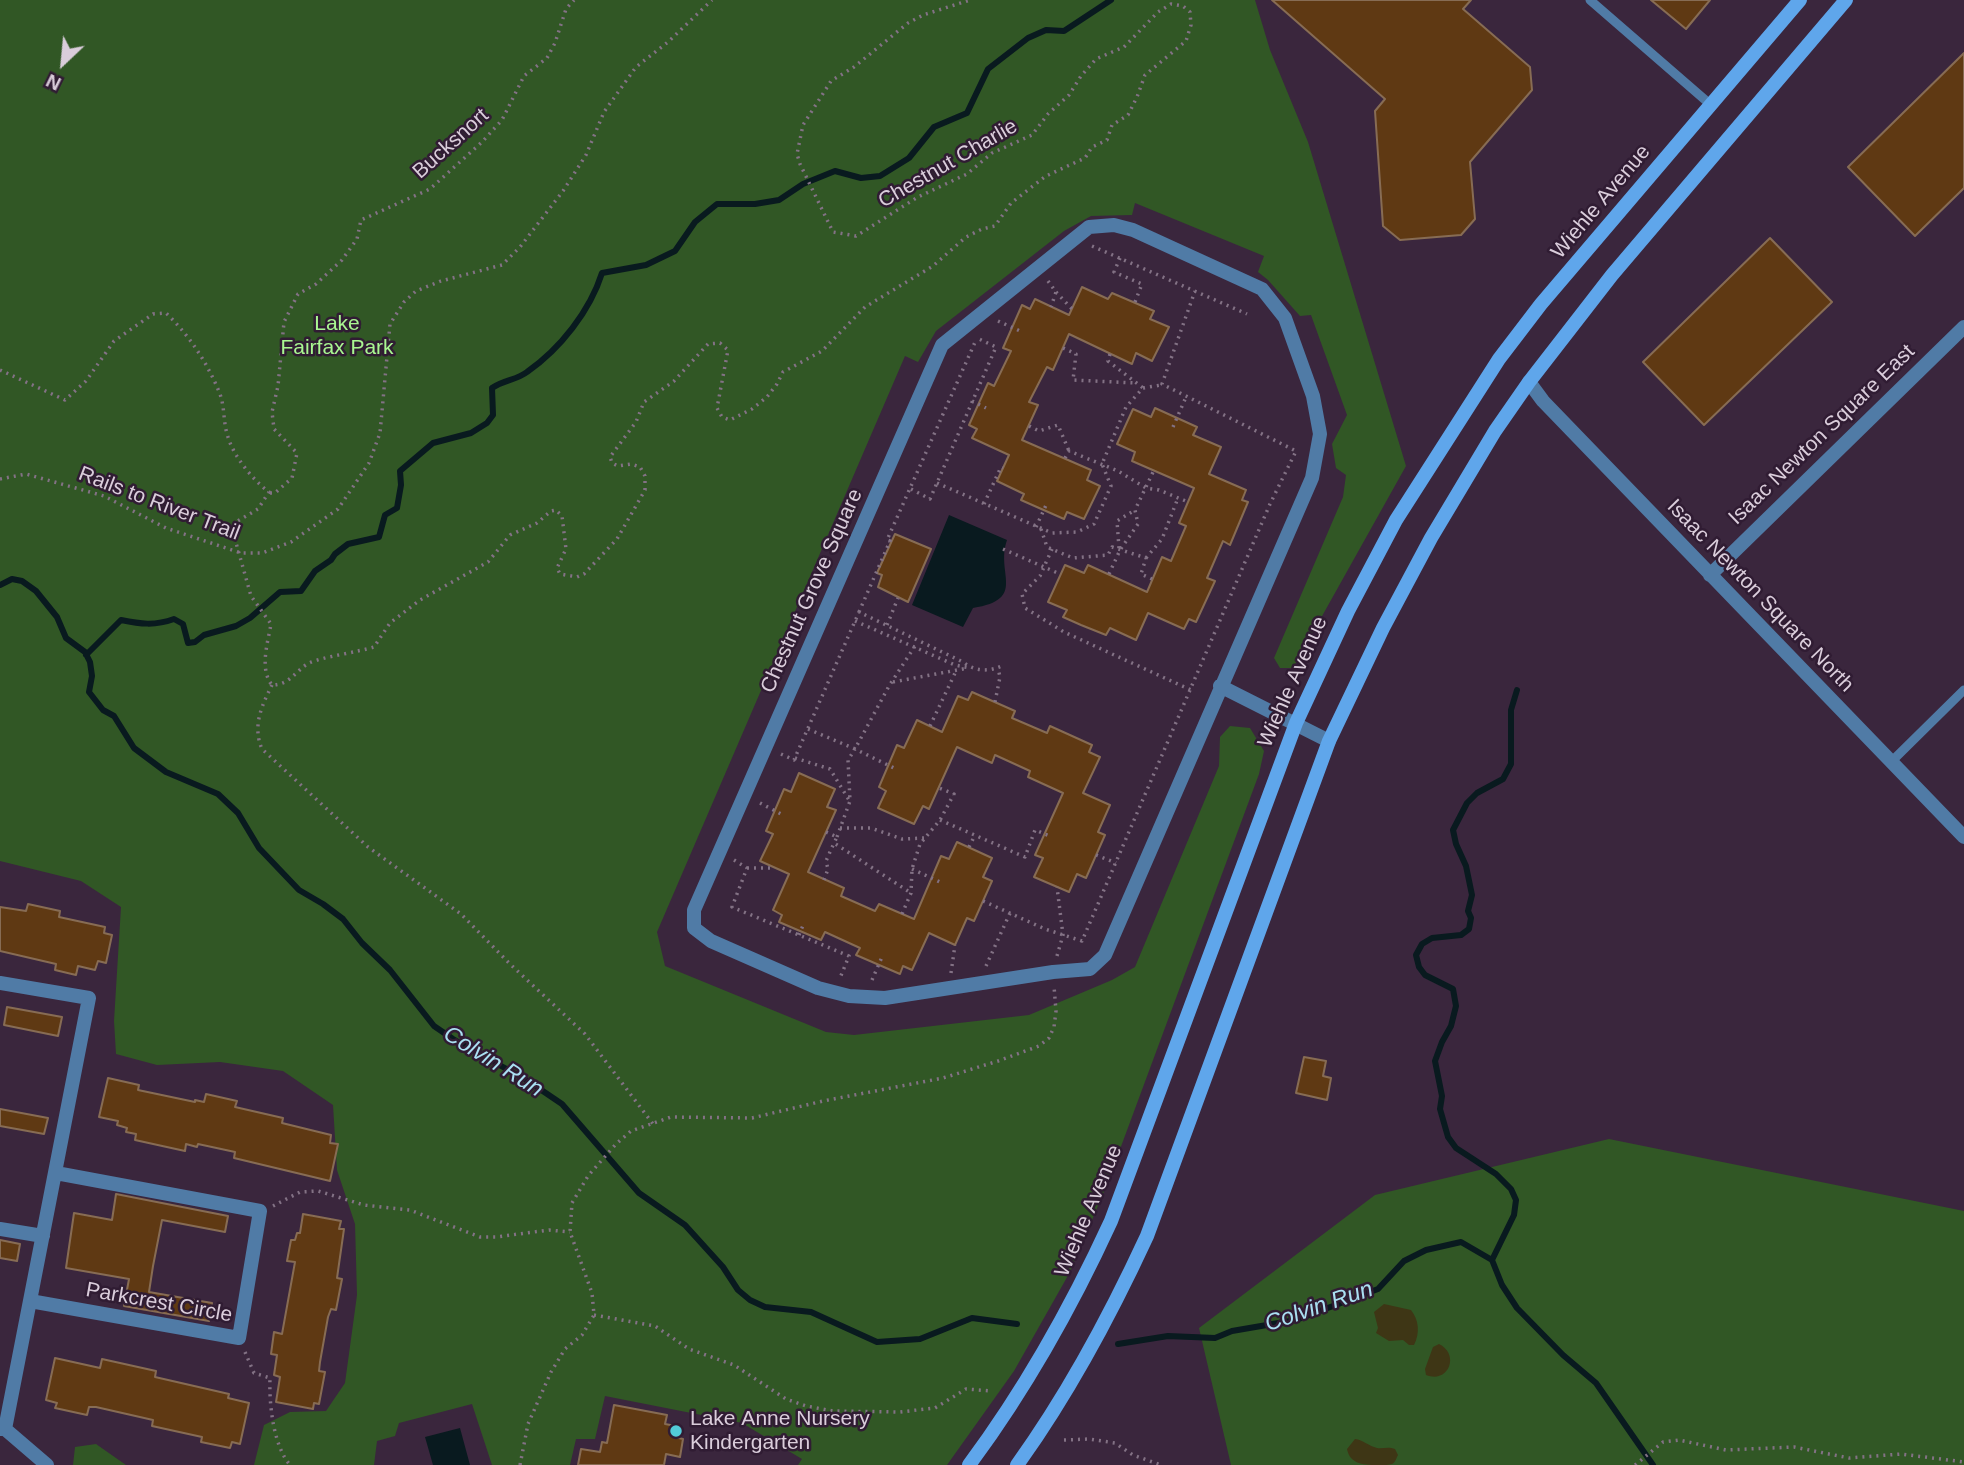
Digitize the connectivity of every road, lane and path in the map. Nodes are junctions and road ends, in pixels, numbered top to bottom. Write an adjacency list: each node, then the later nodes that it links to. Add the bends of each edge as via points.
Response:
1 (574, 0): 43 (path, Bucksnort, via 547,58 524,76 502,120 482,142 429,189 361,220 357,239 342,260 298,294 282,330 272,412 274,429 297,453 292,478 275,493)
2 (712, 0): 54 (path, Rails to River Trail, via 636,67 604,112 586,155 563,191 502,265 440,281 404,302 390,324 380,433 369,463 338,509 291,542 262,553)
3 (970, 0): 71 (path, Chestnut Charlie, via 908,23 831,81 803,125 797,155 833,232 856,236 918,197 967,174 992,153 1032,135 1096,59 1124,47 1171,4 1190,12 1191,26 1186,41 1145,75 1128,115 1112,125 1107,140 1019,196 995,226 966,237 933,266 865,307 822,351 783,372 767,397 730,421 717,408 727,350 720,343 708,344 674,381 644,402 610,457 618,466 640,467 645,490 617,539 584,574 560,574 557,568 566,549 562,516 551,511 510,535 488,562 420,600 390,623 374,647 309,663 282,685)
4 (1590, 0): 7 (lane)
5 (1800, 0): 7 (main road, Wiehle Avenue)
6 (1846, 0): 25 (main road, via 1612,275)
7 (1711, 105): 76 (main road, Wiehle Avenue, via 1499,359 1396,520)
8 (1084, 252): 9 (path, via 1093,246)
9 (1120, 258): 11 (path); 13 (path, via 1114,272 1142,284)
10 (1056, 273): 12 (path, via 1047,279)
11 (1195, 291): 16 (path); 27 (path)
12 (1056, 292): 14 (path); 15 (path)
13 (1135, 303)
14 (1051, 307)
15 (1072, 309)
16 (1247, 314)
17 (993, 318): 20 (path)
18 (981, 327): 21 (path)
19 (1964, 327): 59 (street, Isaac Newton Square East)
20 (1020, 331)
21 (976, 338): 30 (path, via 996,347); 42 (path)
22 (1063, 348): 26 (path, via 1076,354 1073,380)
23 (1110, 354): 26 (path, via 1108,361)
24 (0, 370): 43 (path, via 65,400 86,381 114,341 153,314 166,313 194,346 221,397 228,438 254,481)
25 (1530, 382): 59 (street, Isaac Newton Square North); 79 (main road, via 1431,538)
26 (1136, 383): 28 (path)
27 (1162, 384): 28 (path); 29 (path)
28 (1143, 388): 36 (path, via 1126,407)
29 (1186, 397): 33 (path); 73 (path, via 1296,451)
30 (972, 401): 31 (path); 40 (path)
31 (986, 408)
32 (1029, 426): 34 (path, via 1039,431 1058,425)
33 (1173, 427)
34 (1069, 450): 35 (path); 36 (path)
35 (1065, 458)
36 (1102, 464): 41 (path); 50 (path, via 1111,486 1094,524 1077,532)
37 (1003, 468): 47 (path)
38 (1154, 470): 41 (path)
39 (0, 479): 54 (path, Rails to River Trail, via 26,474 103,496 166,528)
40 (937, 483): 42 (path, via 930,499); 47 (path)
41 (1146, 488): 44 (path); 48 (path)
42 (910, 489): 62 (path)
43 (269, 492): 54 (path, via 258,509 236,522 233,532)
44 (1178, 498): 45 (path); 55 (path, via 1162,539)
45 (1188, 502)
46 (1047, 503): 49 (path)
47 (984, 504): 49 (path)
48 (1135, 510): 53 (path, via 1138,524); 53 (path, via 1117,521)
49 (1036, 527): 50 (path)
50 (1041, 529): 52 (path)
51 (1003, 549): 56 (path)
52 (1052, 549): 53 (path, via 1073,558 1108,555 1112,547); 56 (path)
53 (1120, 550): 55 (path); 58 (path)
54 (241, 553): 71 (path, via 251,596 271,624 265,668)
55 (1146, 558): 60 (path, via 1141,574)
56 (1044, 566): 57 (path); 73 (path, via 1022,594 1025,608 1064,632)
57 (1060, 574)
58 (1109, 575)
59 (1710, 575): 82 (street, Isaac Newton Square North)
60 (1152, 579)
61 (898, 598): 64 (path)
62 (859, 612): 63 (path); 64 (path)
63 (855, 621): 65 (path); 78 (path)
64 (887, 625): 67 (path)
65 (915, 646): 67 (path); 70 (path)
66 (1004, 665): 68 (path)
67 (970, 668): 68 (path); 69 (path)
68 (998, 668): 75 (path)
69 (957, 670): 70 (path); 77 (path)
70 (892, 682): 80 (path)
71 (272, 685): 124 (path, via 260,708 257,731 262,748 368,847 461,914 586,1034)
72 (1220, 686): 76 (street); 119 (street, Chestnut Grove Square, via 1105,955 1090,969); 119 (street, Chestnut Grove Square, via 1312,478 1320,434 1313,396 1285,318 1262,289 1133,230 1114,225 1089,227 942,345 694,910 694,928 711,941 818,988 849,996 885,998)
73 (1191, 690): 101 (path)
74 (1964, 690): 82 (lane)
75 (995, 702)
76 (1296, 723): 79 (street); 140 (main road, Wiehle Avenue, via 1111,1220 1045,1353)
77 (930, 726)
78 (808, 729): 80 (path); 81 (path)
79 (1329, 741): 141 (main road, via 1147,1236 1079,1371)
80 (855, 749): 84 (path); 86 (path, via 848,761)
81 (795, 758): 83 (path, via 781,753); 86 (path, via 830,769)
82 (1891, 762): 95 (street, Isaac Newton Square North)
83 (776, 766)
84 (896, 769)
85 (939, 788): 89 (path, via 954,794)
86 (850, 802): 90 (path)
87 (759, 803): 88 (path)
88 (783, 815)
89 (940, 820): 92 (path); 96 (path)
90 (840, 828): 93 (path); 96 (path, via 871,828 902,839)
91 (826, 832): 93 (path)
92 (975, 835): 94 (path, via 1025,857 1035,830); 98 (path)
93 (837, 837): 97 (path)
94 (1052, 837)
95 (1964, 837)
96 (925, 838): 104 (path)
97 (834, 843): 105 (path); 108 (path)
98 (969, 847)
99 (739, 849): 102 (path, via 733,861)
100 (1096, 855): 101 (path)
101 (1116, 863): 113 (path, via 1082,940)
102 (747, 868): 103 (path); 114 (path, via 732,907)
103 (775, 868)
104 (912, 869): 106 (path); 108 (path)
105 (824, 880)
106 (940, 882)
107 (1057, 887): 113 (path)
108 (911, 893): 111 (path)
109 (983, 901): 110 (path)
110 (1010, 913): 113 (path); 118 (path, via 984,971)
111 (902, 914)
112 (804, 923): 114 (path)
113 (1063, 934): 117 (path, via 1055,961)
114 (799, 935): 122 (path, via 849,956)
115 (955, 945): 120 (path, via 951,975)
116 (882, 957): 123 (path)
117 (1065, 960)
118 (994, 969)
119 (1053, 972): 124 (path, via 1054,1027 1039,1046 943,1079 752,1118 671,1118)
120 (962, 974)
121 (0, 983): 125 (street, via 89,998)
122 (837, 985)
123 (870, 986)
124 (653, 1125): 128 (path, via 631,1132 588,1176 572,1203)
125 (56, 1173): 126 (street); 129 (street)
126 (260, 1211): 128 (path, via 300,1192 318,1191 363,1205 410,1210 480,1237); 132 (street, Parkcrest Circle)
127 (0, 1229): 129 (street)
128 (570, 1232): 131 (path, via 592,1293)
129 (43, 1236): 130 (street)
130 (30, 1301): 132 (street, Parkcrest Circle); 134 (street)
131 (594, 1315): 133 (path, via 655,1325 689,1349 734,1365 786,1399 806,1406 900,1412 935,1408 966,1389); 139 (path, via 551,1372 527,1424)
132 (240, 1338): 138 (path, via 254,1373 270,1378 269,1402 279,1446)
133 (992, 1391)
134 (2, 1429): 137 (street)
135 (1064, 1440): 142 (path, via 1115,1443)
136 (1964, 1462): 143 (path, via 1901,1454 1849,1458 1794,1447 1726,1450 1691,1441 1663,1442)
137 (47, 1465)
138 (290, 1465)
139 (520, 1465)
140 (969, 1465)
141 (1017, 1465)
142 (1161, 1465)
143 (1635, 1465)

